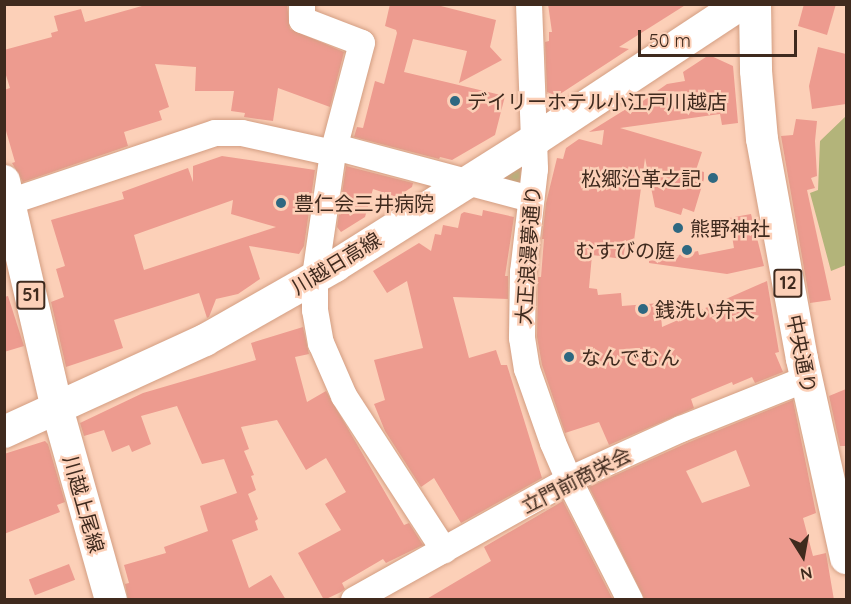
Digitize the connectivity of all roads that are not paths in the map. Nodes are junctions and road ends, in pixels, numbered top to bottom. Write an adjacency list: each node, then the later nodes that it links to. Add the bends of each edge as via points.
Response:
1 (302, 4): 6 (street, via 302,20 362,43)
2 (530, 4): 5 (street, 大正浪漫夢通り)
3 (741, 4): 5 (main road, 川越日高線)
4 (755, 4): 11 (main road, 中央通り / 12, via 762,139)
5 (536, 139): 7 (main road, 川越日高線); 9 (street, 大正浪漫夢通り)
6 (334, 150): 7 (street); 8 (street, via 242,133 215,133); 10 (street)
7 (468, 182): 9 (street); 10 (main road, 川越日高線)
8 (7, 192): 12 (main road, 51)
9 (531, 199): 14 (street, 大正浪漫夢通り, via 523,272 522,338 534,391)
10 (315, 277): 12 (main road, 川越日高線, via 205,340); 15 (street, via 321,343 345,396)
11 (806, 379): 14 (street, 立門前商栄会, via 681,429); 16 (main road, 中央通り / 12)
12 (57, 408): 13 (main road, 川越日高線); 17 (main road, 川越上尾線 / 51)
13 (4, 432)
14 (569, 480): 15 (street, 立門前商栄会); 19 (street, 大正浪漫夢通り)
15 (444, 550): 18 (street, 立門前商栄会)
16 (846, 558)
17 (111, 600)
18 (354, 600)
19 (630, 600)

